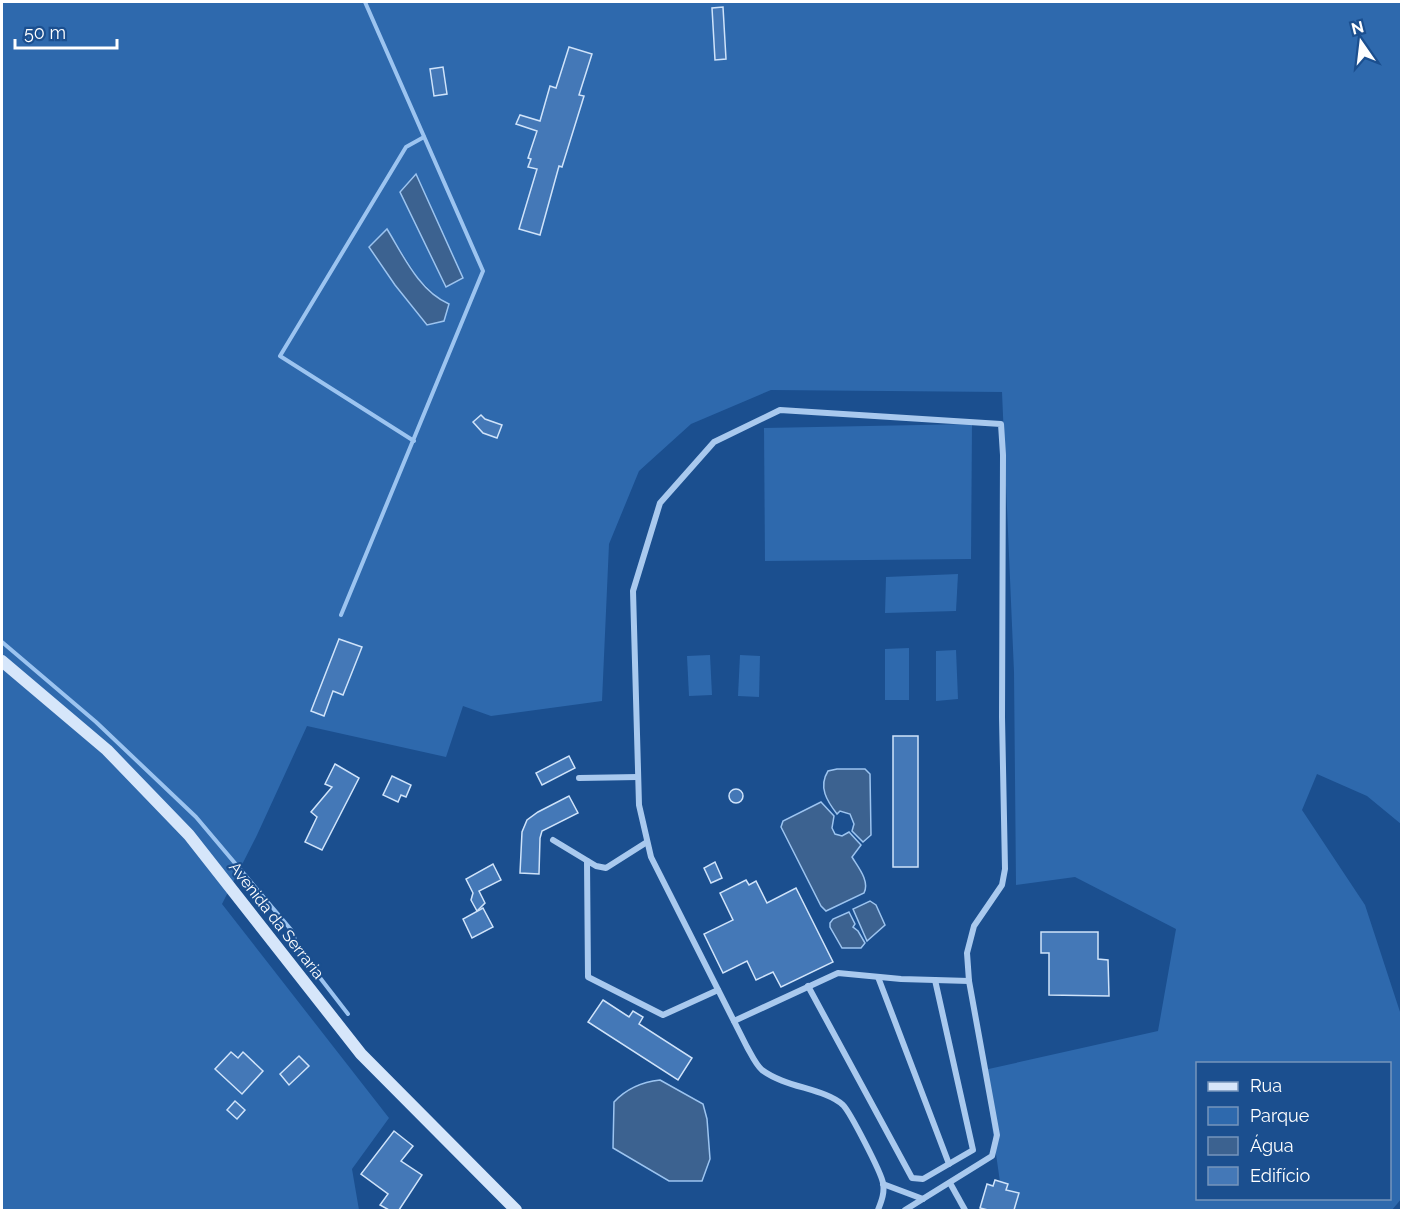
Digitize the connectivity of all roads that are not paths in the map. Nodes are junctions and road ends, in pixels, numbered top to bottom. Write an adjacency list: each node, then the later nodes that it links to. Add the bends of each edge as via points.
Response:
1 (2, 661): 17 (main road, Avenida da Serraria, via 107,750 189,835 362,1054)
2 (579, 777): 3 (street)
3 (639, 777): 5 (street, via 639,806); 9 (street, via 633,591 660,503 714,442 780,410 1001,424 1005,869 1002,885 974,926 967,953)
4 (553, 840): 6 (street)
5 (647, 842): 6 (street, via 606,868); 11 (street)
6 (587, 861): 11 (street, via 588,977 663,1015)
7 (878, 977): 8 (street); 10 (street, via 838,974); 13 (street)
8 (935, 980): 9 (street); 13 (street, via 973,1150)
9 (969, 981): 14 (street, via 997,1136 992,1156)
10 (808, 986): 12 (street); 13 (street, via 912,1178 923,1179)
11 (718, 990): 12 (street)
12 (734, 1021): 15 (street, via 761,1069 792,1086 829,1096 843,1106)
13 (949, 1164)
14 (950, 1183): 16 (street); 20 (street)
15 (883, 1184): 16 (street); 18 (street)
16 (923, 1199): 19 (street)
17 (516, 1210)
18 (878, 1210)
19 (905, 1210)
20 (965, 1210)

